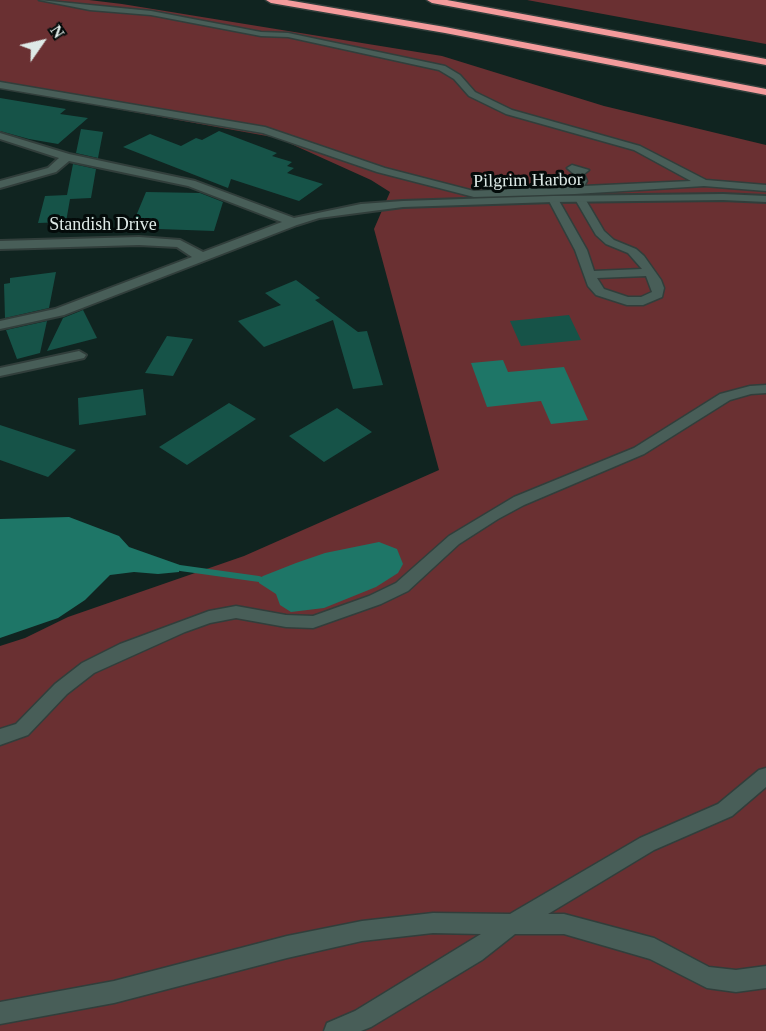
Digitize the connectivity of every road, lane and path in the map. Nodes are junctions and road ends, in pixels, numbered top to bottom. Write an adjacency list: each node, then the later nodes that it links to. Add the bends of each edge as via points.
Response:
1 (43, 0): 10 (lane, via 288,35 442,68 457,77 472,94 493,105 638,148)
2 (271, 0): 6 (highway)
3 (432, 0): 4 (highway)
4 (766, 62)
5 (0, 85): 13 (lane, via 265,130 381,170 474,194)
6 (766, 92)
7 (0, 136): 8 (street)
8 (67, 158): 11 (street, via 52,170); 16 (street, via 192,183)
9 (579, 173): 13 (lane, via 582,181)
10 (704, 183): 12 (lane); 13 (lane)
11 (0, 185)
12 (766, 188)
13 (577, 195): 14 (street, Pilgrim Harbor); 15 (street, Pilgrim Harbor); 19 (lane, via 600,233 632,251)
14 (554, 199): 16 (street, Pilgrim Harbor, via 403,204); 20 (lane, via 581,250)
15 (766, 199)
16 (293, 222): 18 (street, Pilgrim Harbor)
17 (0, 245): 18 (street, Standish Drive, via 149,242 180,244)
18 (203, 258): 21 (street, Pilgrim Harbor, via 59,312)
19 (648, 272): 20 (lane); 20 (lane, via 658,294 643,301 604,296)
20 (589, 275)
21 (0, 325)
22 (79, 355): 23 (street)
23 (0, 372)
24 (766, 389): 25 (lane, via 725,397 639,451 502,510 454,540 402,587 375,600 312,622 236,612 179,627 88,668 61,689 22,730)
25 (0, 737)
26 (766, 776): 27 (lane, via 725,810 647,844)
27 (512, 924): 28 (lane, via 564,924 654,949 707,977 736,981); 29 (lane, via 433,923 362,931 114,992); 30 (lane, via 474,952 363,1019)
28 (766, 977)
29 (0, 1013)
30 (335, 1031)

